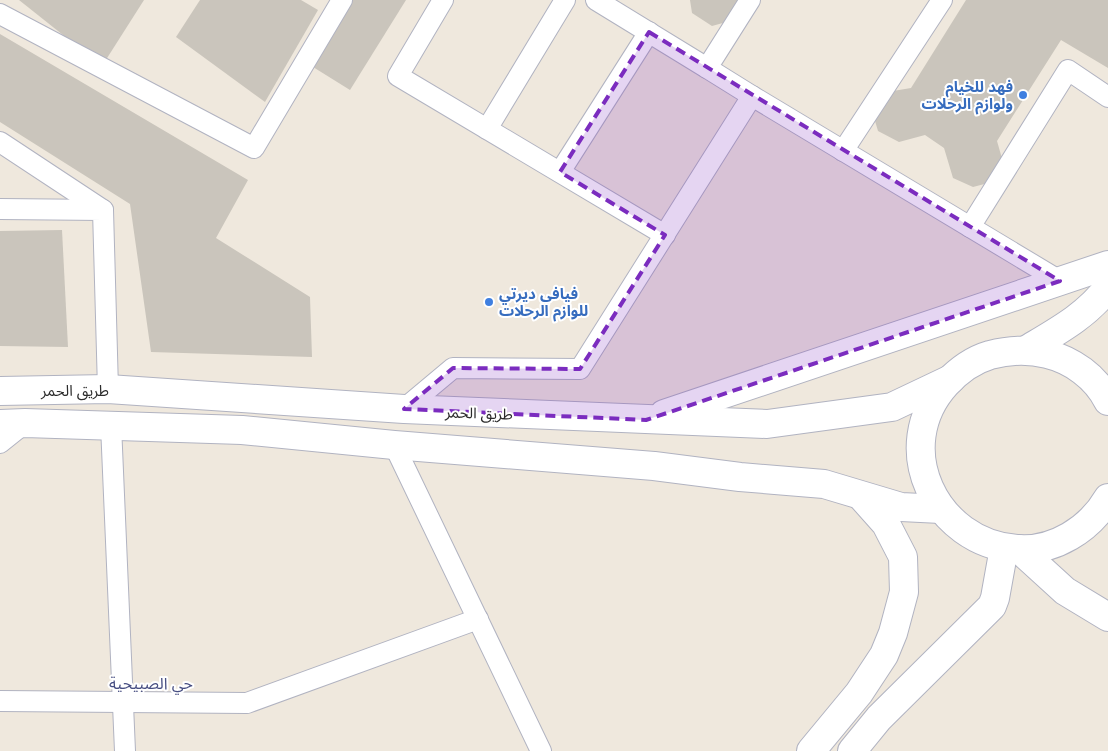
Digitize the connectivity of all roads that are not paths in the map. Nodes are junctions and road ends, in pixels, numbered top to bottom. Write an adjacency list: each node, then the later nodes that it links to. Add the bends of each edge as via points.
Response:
1 (342, 0): 7 (street, via 254,148)
2 (443, 0): 12 (street, via 398,76)
3 (565, 0): 12 (street)
4 (596, 0): 8 (street)
5 (750, 0): 9 (street)
6 (942, 0): 14 (street)
7 (0, 14)
8 (649, 32): 9 (street); 15 (street)
9 (707, 68): 10 (street)
10 (752, 96): 14 (street); 19 (street)
11 (1108, 97): 18 (street, via 1068,70)
12 (487, 129): 15 (street)
13 (0, 142): 17 (street)
14 (843, 150): 18 (street)
15 (560, 172): 19 (street)
16 (0, 209): 17 (street)
17 (103, 210): 25 (street)
18 (970, 227): 21 (street)
19 (665, 235): 28 (street, via 580,369 453,368)
20 (1108, 265): 21 (street)
21 (1060, 281): 29 (street)
22 (1108, 286): 23 (street, via 1079,317)
23 (1026, 350): 24 (street, via 986,357); 27 (street, via 1053,355 1078,368 1098,386)
24 (951, 379): 29 (street, طريق الحمر, via 892,407 777,423); 36 (street, via 935,399 922,436 924,474)
25 (108, 389): 26 (street, طريق الحمر); 28 (street, طريق الحمر)
26 (0, 390)
27 (1108, 401)
28 (404, 409): 29 (street, طريق الحمر)
29 (646, 420)
30 (12, 423): 31 (street); 32 (street)
31 (111, 426): 33 (street, via 242,430); 41 (street)
32 (0, 443)
33 (394, 445): 34 (street, via 654,466 824,484); 39 (street)
34 (862, 496): 36 (street, via 901,508); 44 (street, via 886,524 903,557 904,592 884,655 859,693)
35 (1108, 498): 37 (street, via 1095,516 1074,534 1048,546)
36 (941, 509): 37 (street, via 950,520 975,538)
37 (1012, 548): 38 (street, via 1065,591); 45 (street, via 992,606 880,718)
38 (1108, 617)
39 (478, 619): 41 (street, via 247,703); 43 (street)
40 (0, 701): 41 (street)
41 (122, 702): 42 (street)
42 (125, 751)
43 (541, 751)
44 (811, 751)
45 (852, 751)

